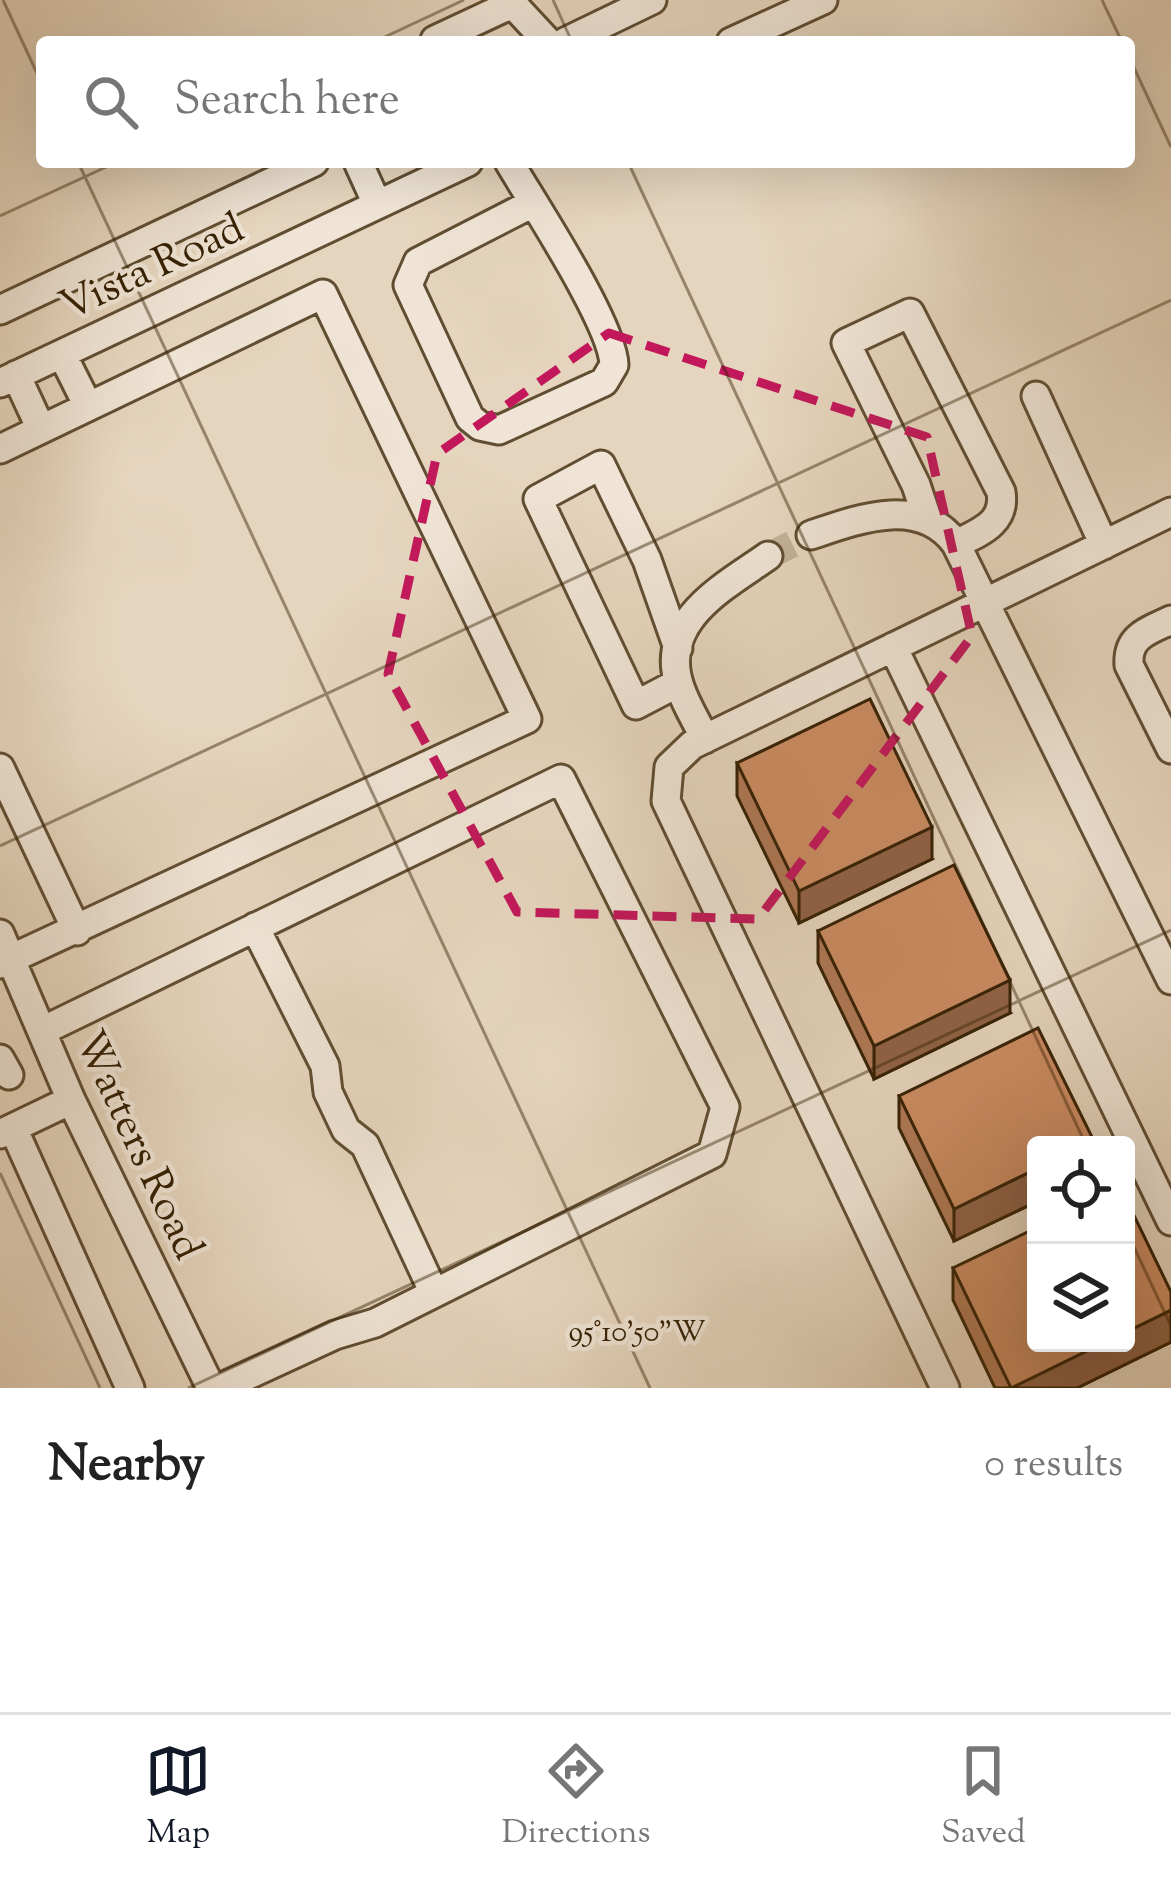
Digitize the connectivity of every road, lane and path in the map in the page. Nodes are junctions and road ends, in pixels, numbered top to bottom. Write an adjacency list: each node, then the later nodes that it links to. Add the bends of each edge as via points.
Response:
1 (652, 0): 6 (street)
2 (823, 0): 7 (street)
3 (510, 2): 4 (street); 5 (street)
4 (443, 36)
5 (542, 36)
6 (577, 36)
7 (744, 36)
8 (301, 168): 14 (street, Vista Road)
9 (361, 168): 13 (street)
10 (455, 168): 13 (street, Vista Road)
11 (513, 168): 12 (street)
12 (533, 202): 12 (street, via 614,365 604,382 489,430 470,418 409,278 418,262)
13 (377, 204): 15 (street, Vista Road)
14 (0, 310)
15 (62, 353): 16 (street, Vista Road); 18 (street)
16 (8, 379): 19 (street)
17 (1036, 397): 25 (street)
18 (88, 406): 19 (street); 36 (street, via 323,294 527,719)
19 (41, 429): 20 (street)
20 (0, 449)
21 (1171, 512): 25 (street)
22 (928, 521): 23 (street, via 866,516); 24 (street); 24 (street, via 846,343 910,313 1004,507)
23 (811, 536)
24 (956, 544): 27 (street)
25 (1104, 544): 27 (street)
26 (768, 556): 30 (street, via 704,601)
27 (985, 603): 29 (street); 38 (street)
28 (1171, 620): 33 (street, via 1142,633 1128,652)
29 (893, 647): 32 (street); 42 (street)
30 (678, 648): 31 (street); 31 (street, via 601,465 538,499 636,705)
31 (678, 682): 32 (street)
32 (705, 739): 47 (street, via 669,767 666,800)
33 (1171, 749)
34 (0, 768): 36 (street)
35 (256, 927): 39 (street); 43 (street, via 325,1066 346,1130 365,1144); 43 (street, via 562,778 724,1107 712,1154)
36 (77, 931): 37 (street)
37 (4, 952): 39 (street, Watters Road)
38 (1171, 980)
39 (42, 1031): 40 (street, Watters Road)
40 (71, 1100): 41 (street); 45 (street, Watters Road)
41 (7, 1131): 44 (street)
42 (1171, 1221)
43 (434, 1293): 46 (street)
44 (130, 1388)
45 (211, 1388)
46 (220, 1388)
47 (945, 1388)

